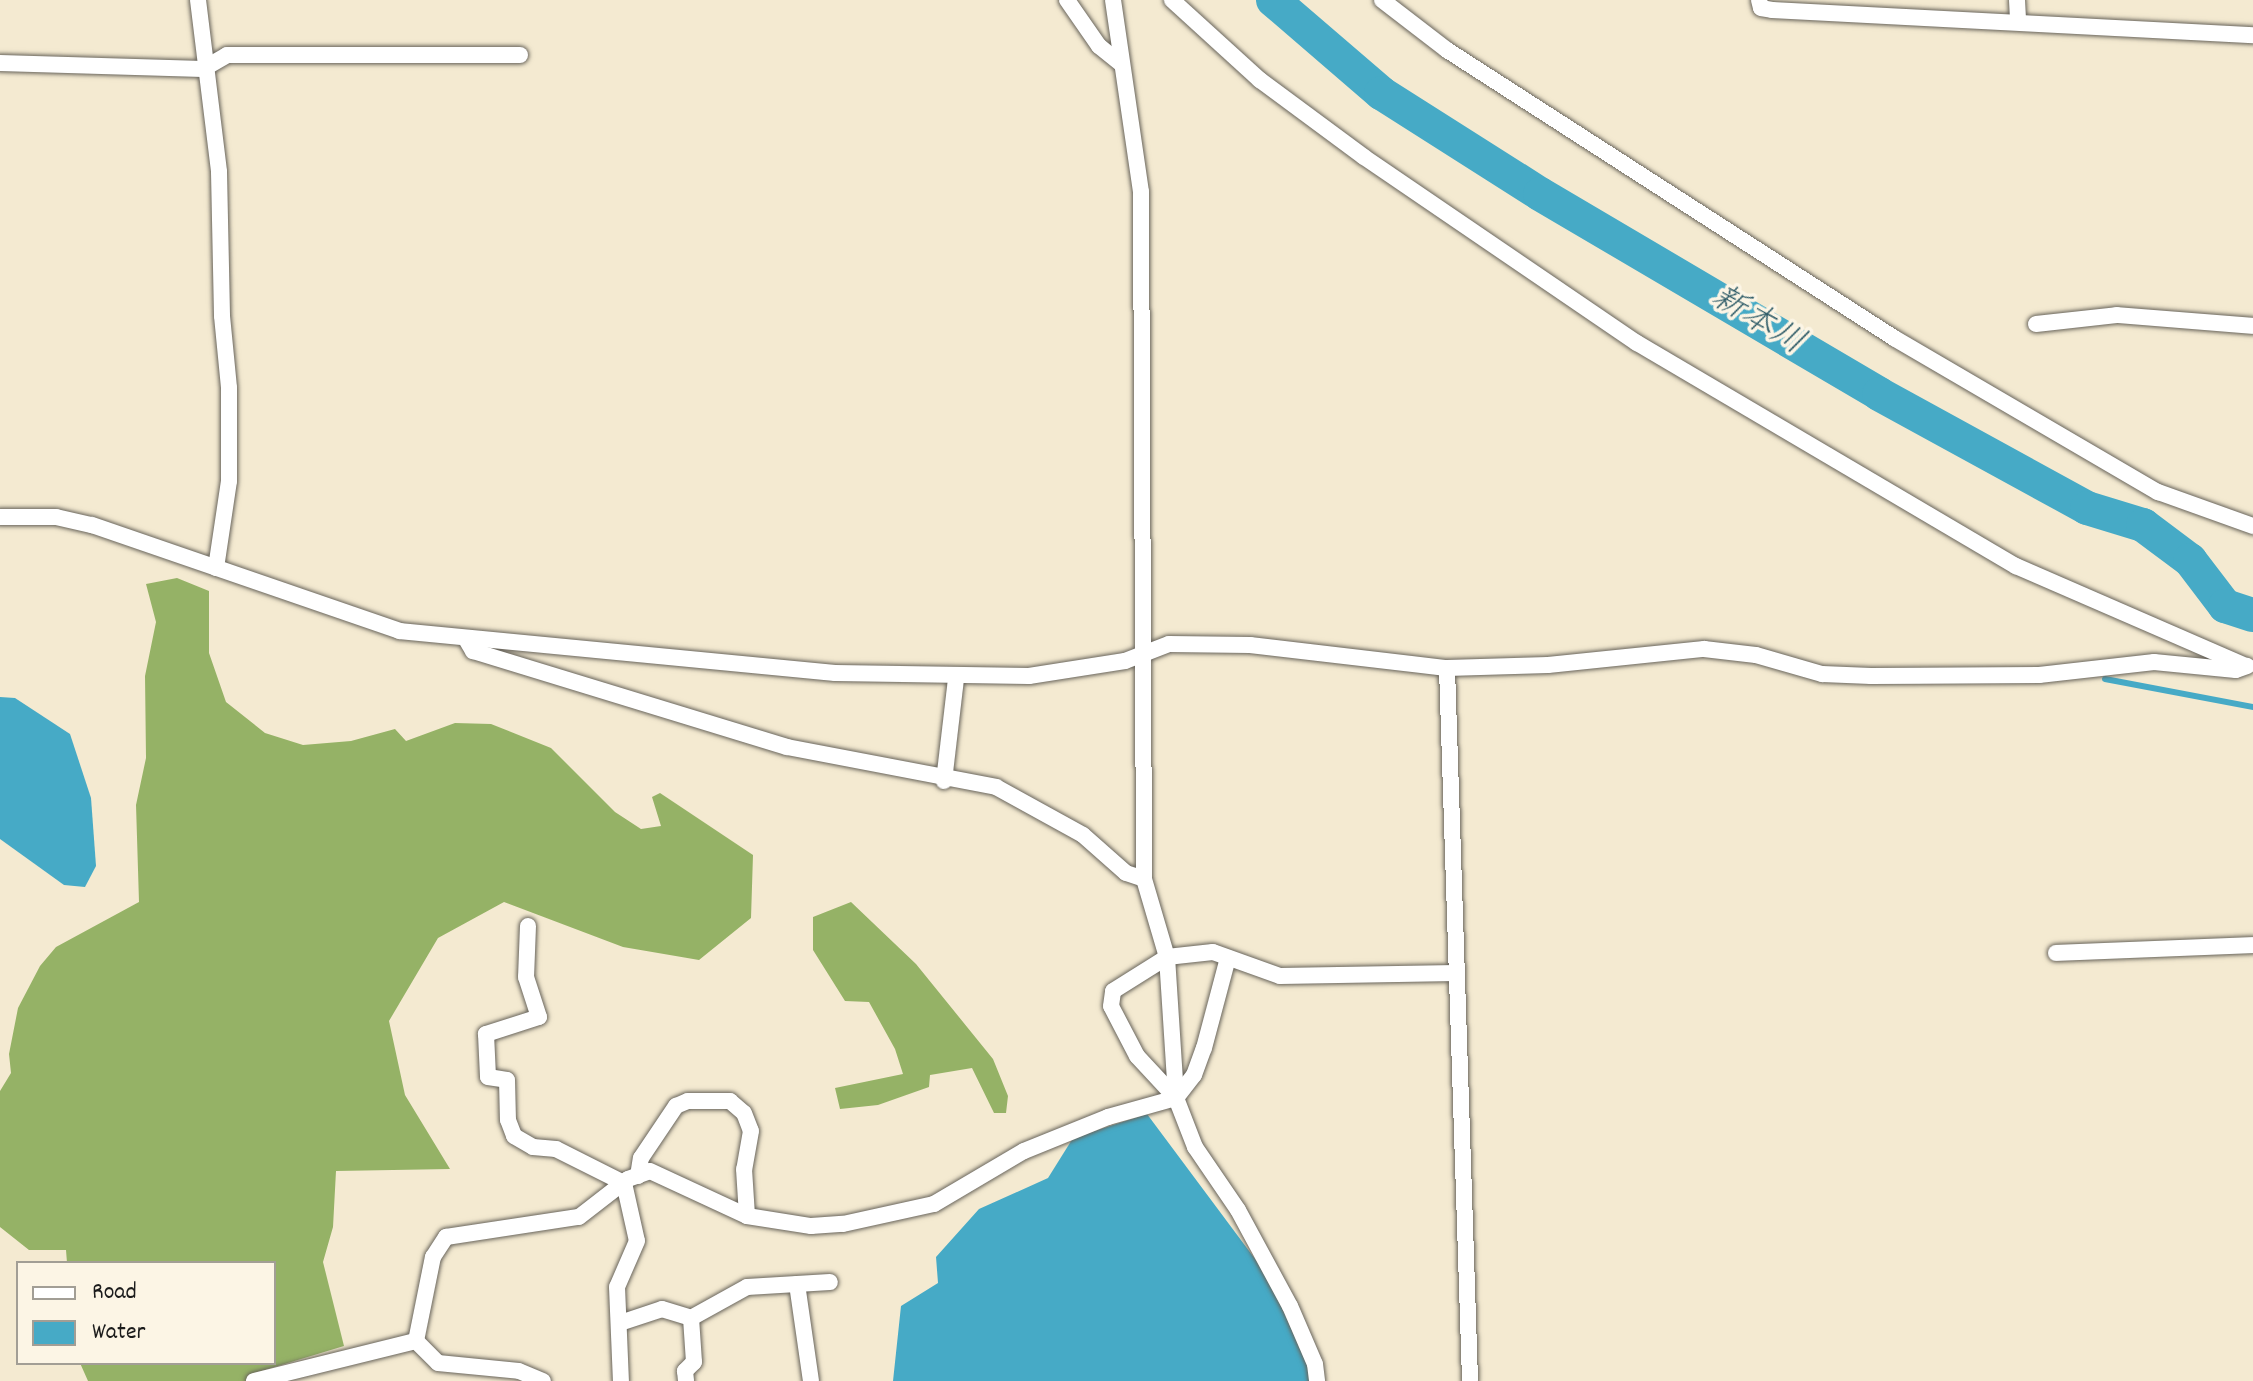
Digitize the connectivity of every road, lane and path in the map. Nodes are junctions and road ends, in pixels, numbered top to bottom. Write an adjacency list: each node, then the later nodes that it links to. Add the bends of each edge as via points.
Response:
1 (198, 0): 13 (street)
2 (1067, 0): 12 (street, via 1099,46)
3 (1113, 0): 12 (street)
4 (1172, 0): 21 (street, via 1260,80 1364,157 1637,343 2016,566)
5 (1382, 0): 17 (street, via 1447,50 1882,331 2158,492)
6 (1759, 0): 8 (street, via 1761,8 1772,10)
7 (2017, 0): 8 (street)
8 (2018, 20): 9 (street)
9 (2253, 35)
10 (520, 55): 13 (street, via 227,55)
11 (0, 63): 13 (street)
12 (1121, 64): 20 (street, via 1141,192 1145,297)
13 (203, 69): 18 (street, via 219,172 229,388 229,481)
14 (2036, 324): 15 (street, via 2117,315)
15 (2253, 326)
16 (0, 517): 18 (street, via 56,517 92,525)
17 (2253, 526)
18 (216, 568): 19 (street, via 399,631)
19 (467, 641): 23 (street); 24 (street, via 473,651 787,747)
20 (1140, 652): 22 (street, via 1169,644 1250,645); 23 (street, via 1125,661 1029,676); 25 (street)
21 (2250, 667): 22 (street, via 2154,662 2039,675 1871,676 1822,674 1745,653 1704,649 1548,665)
22 (1447, 668): 31 (street)
23 (956, 679): 24 (street)
24 (944, 781): 25 (street, via 996,787 1058,819 1126,873)
25 (1144, 879): 29 (street)
26 (528, 926): 33 (street, via 526,977 539,1017 486,1034 488,1077 507,1080 514,1136)
27 (2253, 945): 28 (street)
28 (2056, 953)
29 (1167, 957): 30 (street, via 1213,952); 32 (street); 32 (street, via 1113,991 1111,1006 1137,1056)
30 (1228, 958): 31 (street, via 1280,976); 32 (street, via 1194,1075)
31 (1456, 973): 46 (street)
32 (1176, 1098): 34 (street, via 1108,1117 1024,1151 934,1204 893,1217 811,1226); 45 (street, via 1195,1147 1238,1210 1290,1306)
33 (631, 1180): 34 (street, via 650,1171); 34 (street, via 676,1106 730,1101 744,1113 751,1131 744,1169); 38 (street, via 637,1241 617,1287); 39 (street, via 579,1217 446,1237 433,1257)
34 (747, 1216)
35 (830, 1282): 36 (street)
36 (797, 1284): 37 (street, via 747,1287); 44 (street)
37 (691, 1318): 38 (street, via 662,1309); 43 (street, via 694,1362 685,1371)
38 (620, 1323): 42 (street)
39 (416, 1341): 40 (street, via 393,1342 367,1354); 41 (street, via 438,1363 519,1371)
40 (254, 1381)
41 (543, 1381)
42 (621, 1381)
43 (686, 1381)
44 (811, 1381)
45 (1317, 1381)
46 (1470, 1381)

